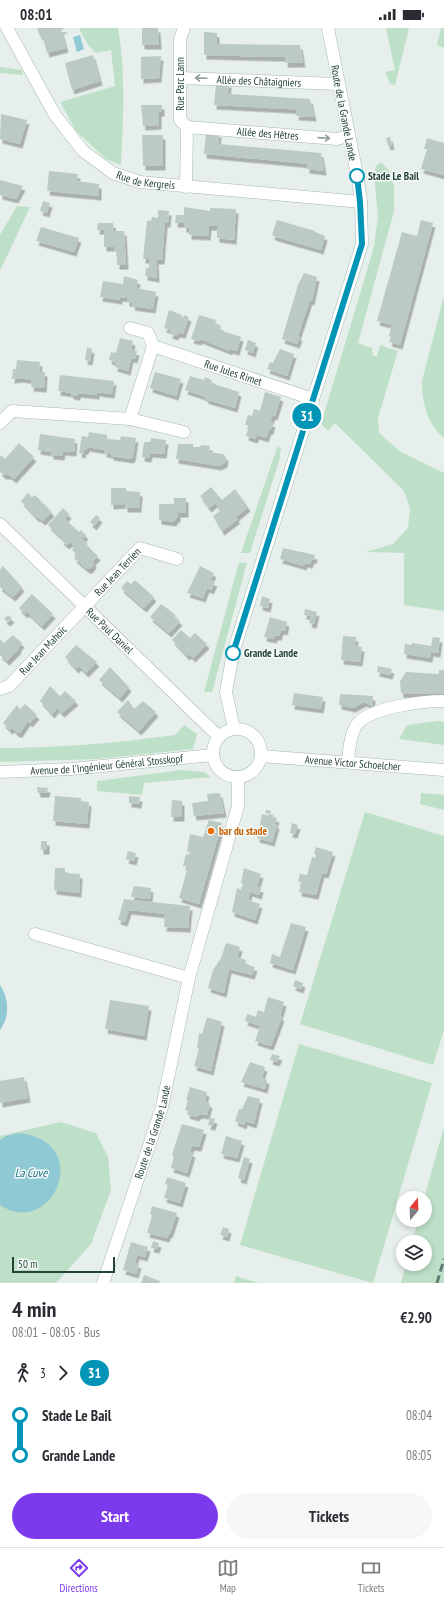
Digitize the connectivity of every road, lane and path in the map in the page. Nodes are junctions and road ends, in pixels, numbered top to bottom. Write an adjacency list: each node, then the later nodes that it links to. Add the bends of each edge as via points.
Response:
1 (7, 28): 8 (street, Rue de Kergreis, via 55,115 83,151 113,173 140,182)
2 (184, 28): 4 (street, Rue Parc Lann, via 180,39)
3 (328, 28): 5 (street, Route de la Grande Lande)
4 (181, 78): 5 (street, Allée des Châtaigniers, one-way to 4); 6 (street, Rue Parc Lann, via 180,120)
5 (338, 84): 7 (street, Route de la Grande Lande)
6 (187, 128): 7 (street, Allée des Hêtres, one-way to 7, via 337,139); 8 (street, Rue Parc Lann)
7 (349, 136): 9 (street, Route de la Grande Lande)
8 (186, 187): 9 (street, Rue de Kergreis)
9 (360, 202): 12 (street, Route de la Grande Lande, via 362,244)
10 (130, 328): 11 (street, via 148,333)
11 (153, 346): 12 (street, Rue Jules Rimet); 13 (street)
12 (313, 398): 21 (street, Route de la Grande Lande, via 233,653 226,692)
13 (130, 419): 14 (street, via 12,411); 15 (street)
14 (0, 423)
15 (184, 432)
16 (0, 524): 18 (street, Rue Paul Daniel)
17 (177, 559): 18 (street, Rue Jean Terrien, via 140,548)
18 (84, 606): 19 (street, Rue Jean Mahoïc, via 9,686); 22 (street, Rue Paul Daniel)
19 (0, 689)
20 (444, 701): 25 (street, via 392,708 365,718 358,723 354,731)
21 (234, 729): 22 (street); 24 (street, via 245,730 254,736 260,745)
22 (219, 737): 23 (street)
23 (213, 755): 27 (street, Avenue de l'Ingénieur Général Stosskopf, via 71,769); 28 (street, via 215,764 221,771 229,776)
24 (261, 756): 25 (street, Avenue Victor Schoelcher); 28 (street, via 257,766 249,774)
25 (348, 762): 26 (street, Avenue Victor Schoelcher)
26 (444, 770)
27 (0, 772)
28 (238, 777): 30 (street, Route de la Grande Lande, via 238,806)
29 (35, 934): 30 (street)
30 (189, 978): 31 (street, Route de la Grande Lande, via 162,1107)
31 (103, 1283)

